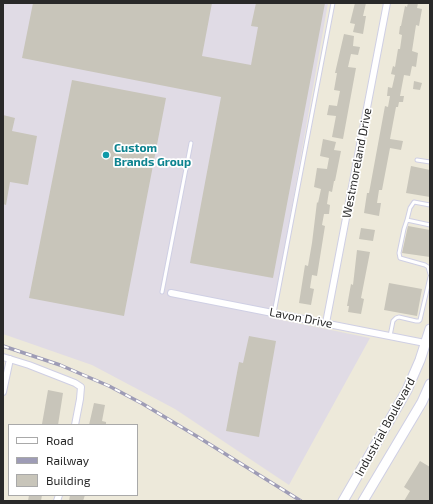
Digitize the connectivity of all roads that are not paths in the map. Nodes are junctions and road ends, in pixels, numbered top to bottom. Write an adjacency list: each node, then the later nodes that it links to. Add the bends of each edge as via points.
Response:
1 (333, 3): 13 (lane)
2 (387, 3): 14 (street, Westmoreland Drive)
3 (191, 143): 11 (lane)
4 (417, 160): 5 (lane)
5 (430, 162)
6 (430, 205): 7 (lane, via 414,202)
7 (408, 220): 8 (lane); 9 (lane, via 404,229 400,258 425,265)
8 (430, 224)
9 (430, 274)
10 (430, 277): 16 (lane, via 419,322 396,318)
11 (162, 292)
12 (171, 293): 13 (street, Lavon Drive)
13 (274, 313): 14 (street, Lavon Drive)
14 (326, 323): 16 (street, Lavon Drive)
15 (430, 329): 17 (main road, Industrial Boulevard)
16 (390, 336): 17 (street, Lavon Drive)
17 (428, 343): 23 (main road, Industrial Boulevard, via 407,390)
18 (3, 357): 19 (street)
19 (10, 359): 21 (street); 22 (street, via 75,383 81,388)
20 (430, 384): 24 (main road, Industrial Boulevard, via 422,402)
21 (3, 392)
22 (75, 424)
23 (343, 501)
24 (363, 501)

